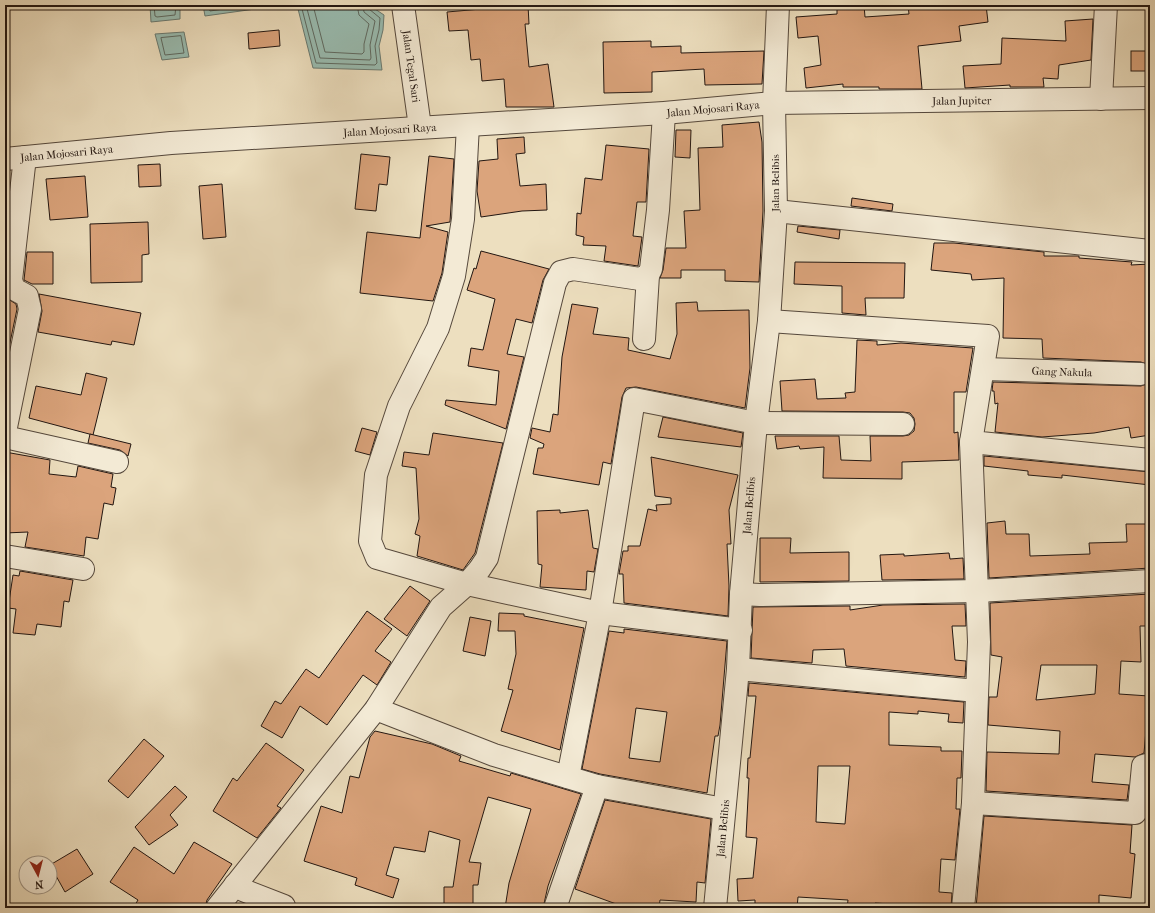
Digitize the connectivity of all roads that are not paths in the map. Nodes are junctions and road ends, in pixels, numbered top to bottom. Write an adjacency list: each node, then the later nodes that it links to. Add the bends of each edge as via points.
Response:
1 (403, 5): 9 (street, Jalan Tegal Sari)
2 (778, 5): 6 (street, Jalan Belibis)
3 (1106, 5): 5 (street)
4 (1150, 98): 5 (street, Jalan Jupiter)
5 (1101, 99): 6 (street, Jalan Jupiter)
6 (774, 103): 7 (street, Jalan Mojosari Raya); 11 (street, Jalan Belibis)
7 (664, 113): 8 (street, Jalan Mojosari Raya); 13 (street, via 658,210 651,269)
8 (468, 125): 9 (street, Jalan Mojosari Raya); 28 (street, via 462,219 454,276 438,328 398,406 376,475 370,541 377,558)
9 (420, 128): 10 (street, Jalan Mojosari Raya, via 171,143)
10 (15, 158): 20 (street, via 11,280 14,290 27,296 30,309)
11 (776, 211): 12 (street); 14 (street, Jalan Belibis)
12 (1150, 250)
13 (648, 275): 15 (street); 28 (street, via 640,279 573,269 561,272 553,290 487,558)
14 (770, 321): 16 (street, via 988,336); 18 (street, Jalan Belibis)
15 (644, 339)
16 (983, 368): 17 (street, Gang Nakula); 22 (street)
17 (1141, 374)
18 (756, 423): 19 (street); 30 (street, Jalan Belibis); 31 (street, via 634,399)
19 (903, 424)
20 (5, 432)
21 (5, 437): 24 (street)
22 (971, 442): 23 (street); 29 (street)
23 (1150, 460)
24 (117, 462)
25 (5, 556): 26 (street)
26 (83, 569)
27 (1150, 581): 29 (street)
28 (467, 584): 31 (street); 35 (street, via 441,607)
29 (978, 591): 30 (street); 34 (street)
30 (741, 594): 32 (street, Jalan Belibis)
31 (600, 613): 32 (street); 37 (street)
32 (741, 630): 33 (street, Jalan Belibis)
33 (738, 669): 34 (street); 40 (street, Jalan Belibis)
34 (978, 692): 39 (street)
35 (376, 709): 37 (street, via 494,755); 41 (street)
36 (1150, 764): 39 (street, via 1143,766 1139,808 1135,813)
37 (568, 777): 38 (street)
38 (597, 786): 40 (street); 44 (street)
39 (972, 803): 46 (street)
40 (724, 809): 45 (street, Jalan Belibis)
41 (235, 885): 42 (street); 43 (street)
42 (289, 907)
43 (217, 908)
44 (555, 908)
45 (715, 908)
46 (963, 908)

